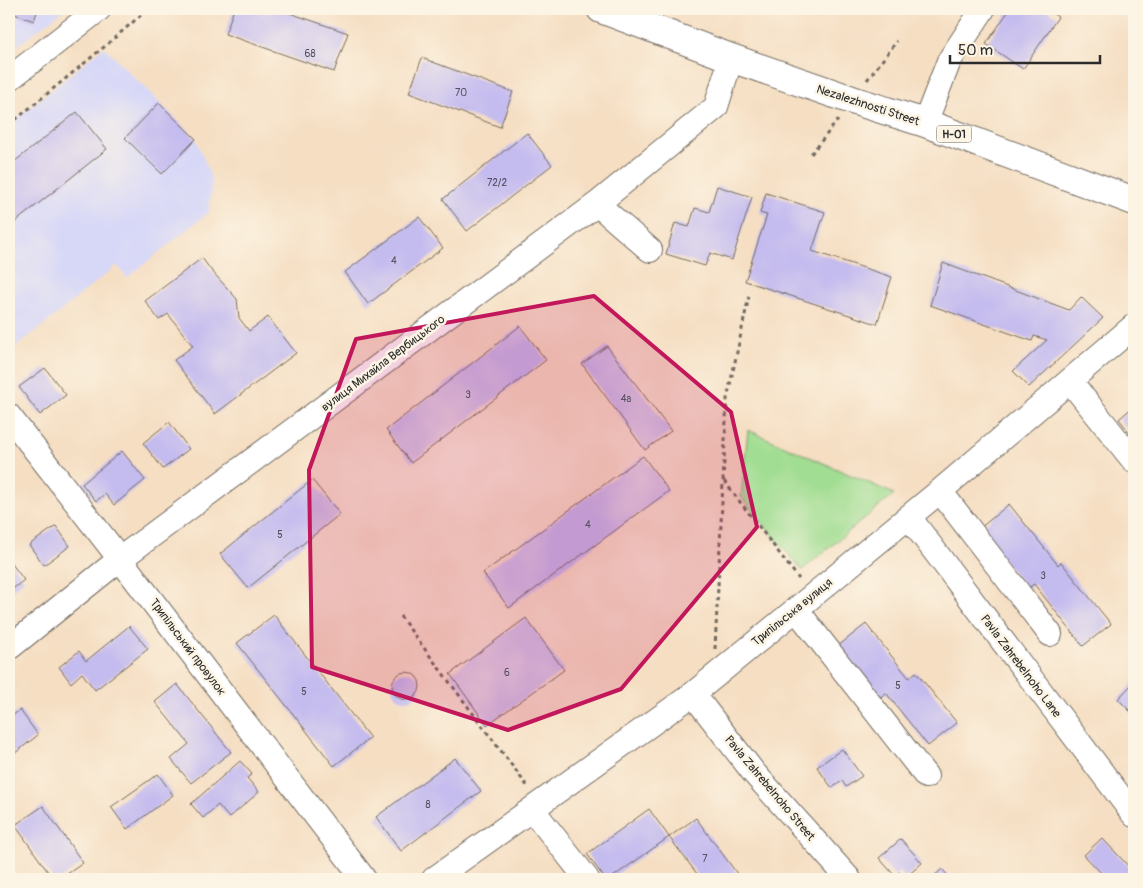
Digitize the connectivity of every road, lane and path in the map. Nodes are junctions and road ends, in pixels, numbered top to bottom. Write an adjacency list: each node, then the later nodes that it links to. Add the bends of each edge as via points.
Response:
1 (99, 9): 6 (street)
2 (148, 9): 8 (path)
3 (601, 9): 5 (main road, Nezalezhnosti Street / Н-01)
4 (984, 9): 7 (street, via 949,61)
5 (731, 58): 7 (main road, Nezalezhnosti Street / Н-01); 10 (street, вулиця Михайла Вербицького, via 716,107)
6 (9, 79)
7 (924, 124): 9 (main road, Nezalezhnosti Street / Н-01)
8 (9, 125)
9 (1134, 202)
10 (597, 204): 11 (street); 20 (street, вулиця Михайла Вербицького)
11 (650, 250)
12 (749, 296): 17 (path, via 728,399)
13 (1134, 326): 14 (street, Трипільська вулиця)
14 (1070, 381): 16 (street); 18 (street, Трипільська вулиця)
15 (9, 416): 20 (street, Трипільський провулок)
16 (1134, 461)
17 (723, 480): 21 (path); 25 (path)
18 (940, 491): 19 (street, Трипільська вулиця); 23 (street)
19 (908, 517): 21 (street, Трипільська вулиця); 29 (street, Pavla Zahrebelnoho Lane)
20 (120, 559): 24 (street, вулиця Михайла Вербицького); 30 (street, Трипільський провулок)
21 (804, 602): 25 (street, Трипільська вулиця); 27 (street)
22 (400, 616): 28 (path)
23 (1050, 634)
24 (9, 648)
25 (713, 677): 26 (street, Трипільська вулиця)
26 (693, 694): 28 (street, Трипільська вулиця); 33 (street, Pavla Zahrebelnoho Street, via 754,773)
27 (926, 776)
28 (531, 800): 31 (street, Трипільська вулиця); 32 (street)
29 (1134, 815)
30 (364, 879)
31 (434, 879)
32 (587, 879)
33 (849, 879)

